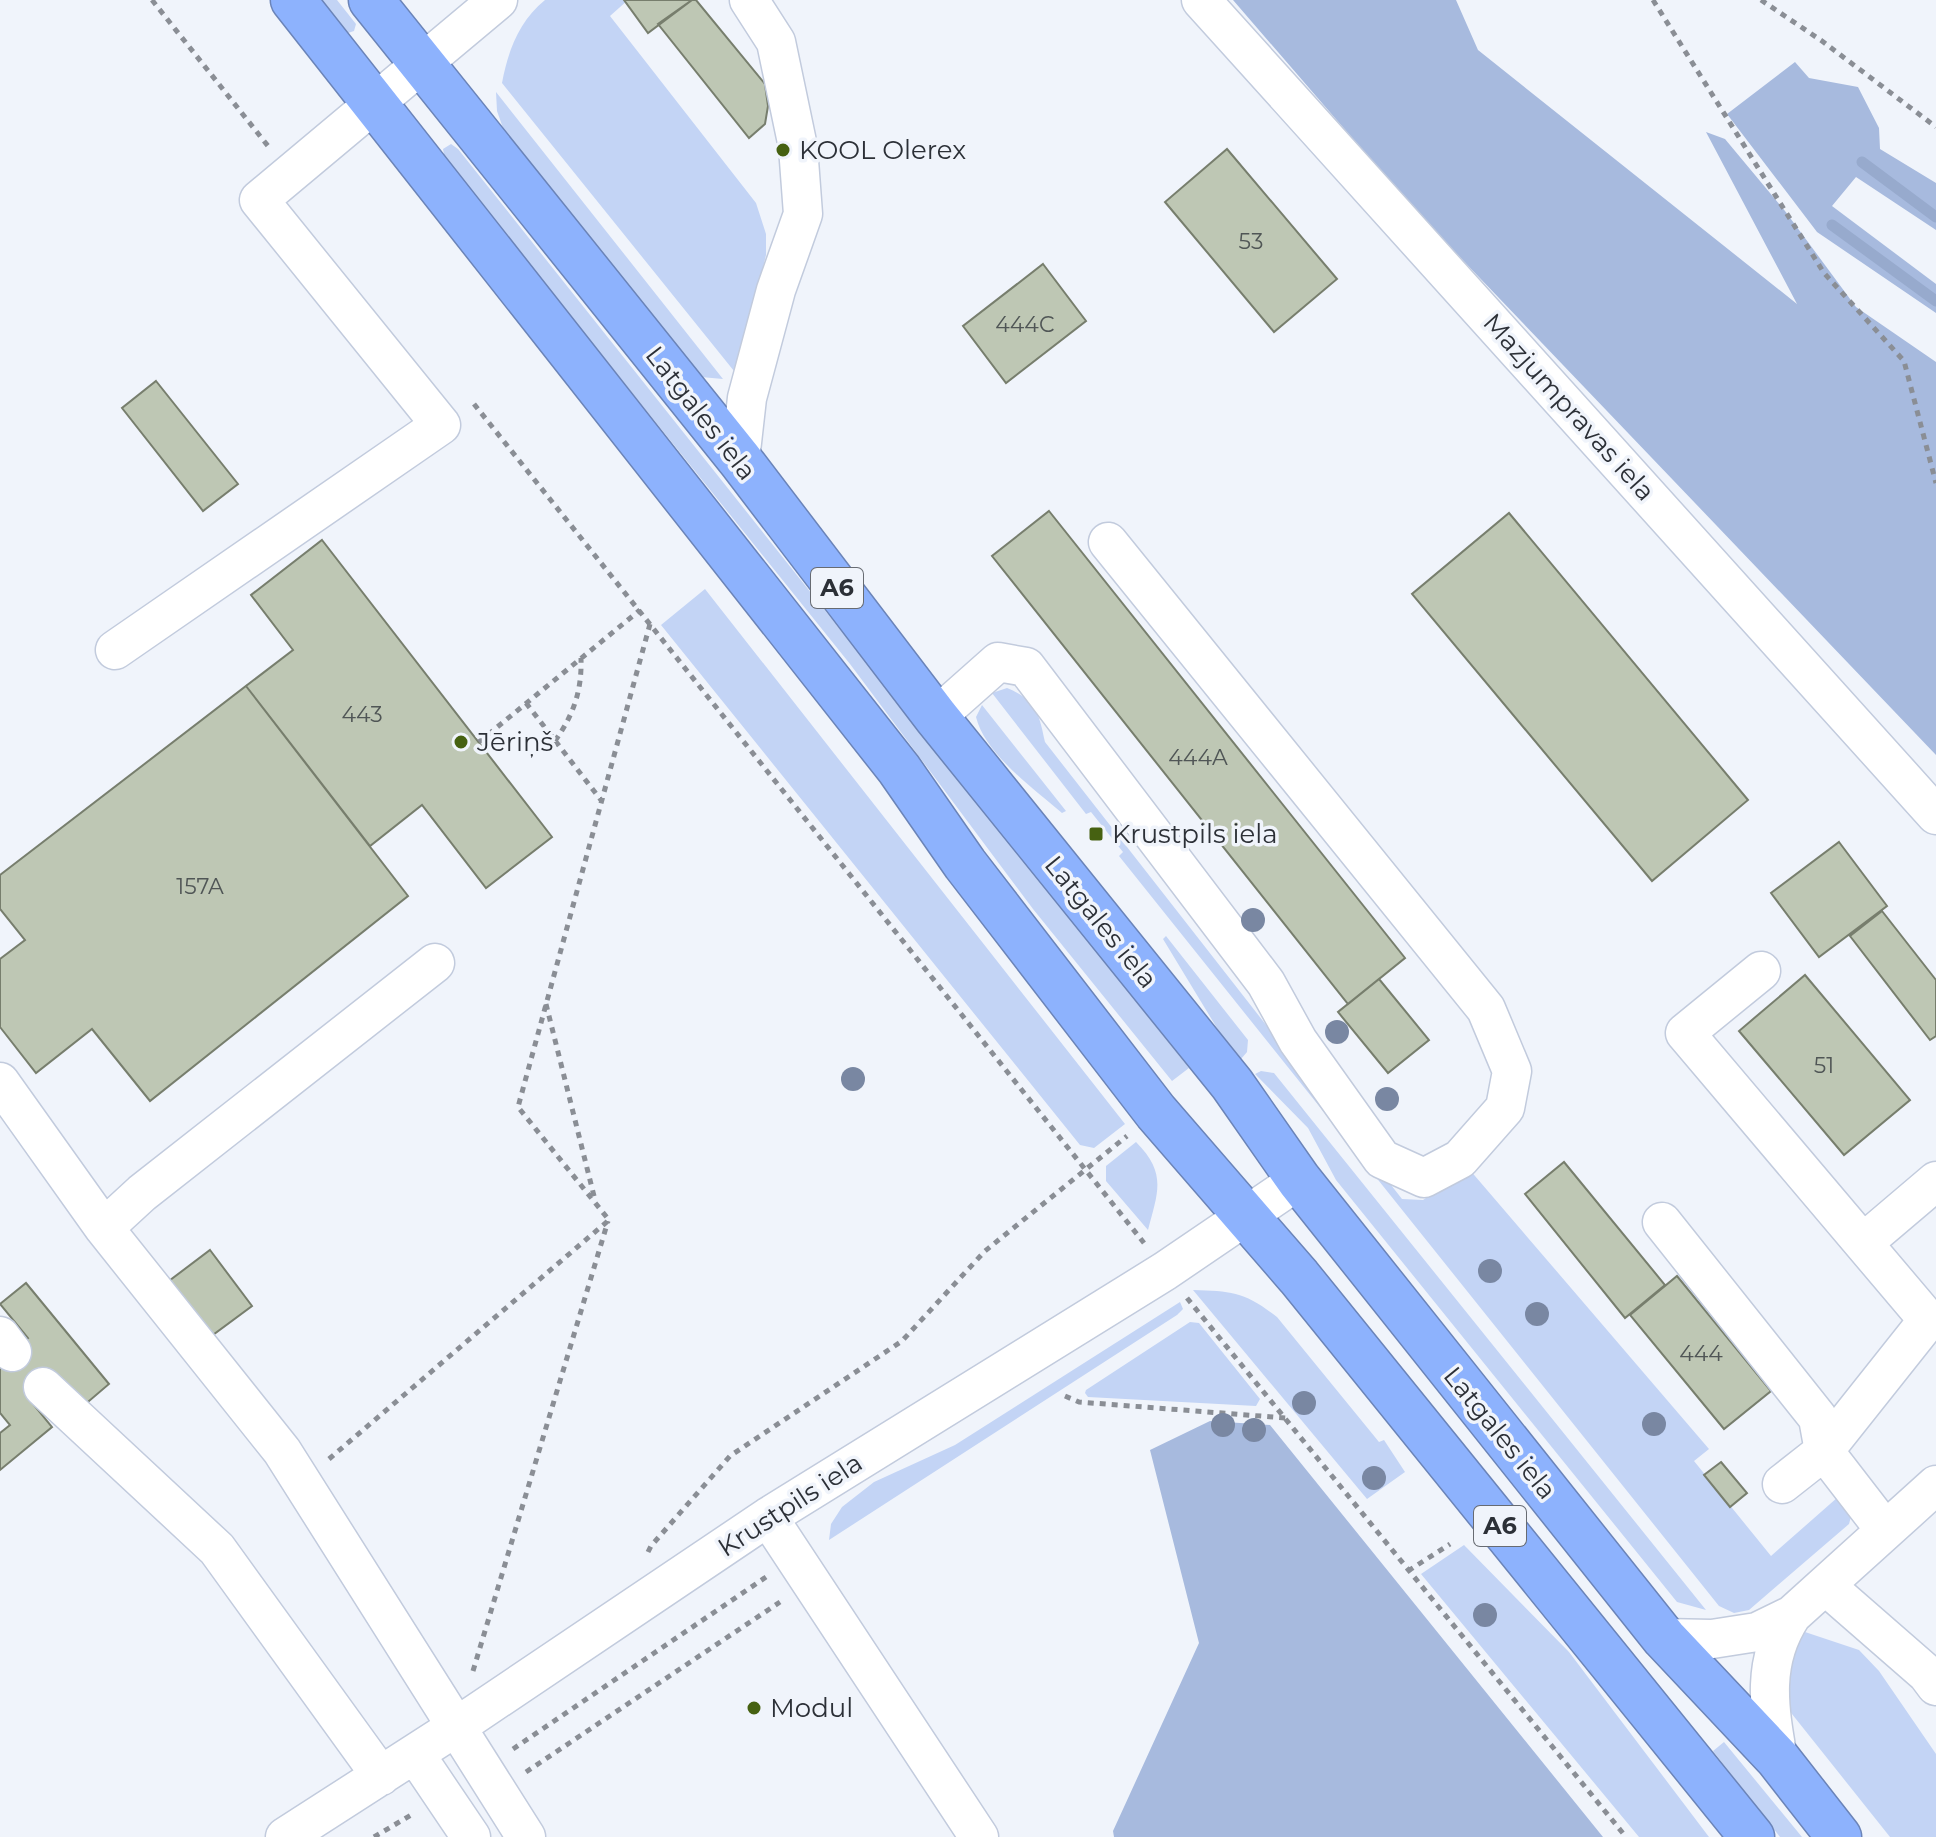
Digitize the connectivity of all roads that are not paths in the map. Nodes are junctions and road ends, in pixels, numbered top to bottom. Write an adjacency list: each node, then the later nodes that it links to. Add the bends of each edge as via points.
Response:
1 (293, 0): 7 (highway, A6)
2 (371, 0): 6 (highway, Latgales iela / A6)
3 (498, 0): 6 (street)
4 (749, 0): 8 (street, via 776,42 798,147 803,214 747,398)
5 (1201, 0): 12 (street, Mazjumpravas iela)
6 (422, 64): 7 (street); 8 (highway, Latgales iela / A6)
7 (373, 105): 10 (street, via 259,200 441,425); 18 (highway, A6, via 899,769 965,864 1156,1112)
8 (740, 460): 11 (highway, Latgales iela / A6)
9 (1108, 542): 11 (street, via 1486,1009 1512,1071 1505,1108 1460,1159 1424,1178 1382,1159 1298,1041 1266,983 1026,667 998,662)
10 (115, 650)
11 (936, 717): 16 (highway, Latgales iela / A6, via 1232,1084)
12 (1936, 815)
13 (435, 963): 20 (street)
14 (1761, 971): 21 (street, via 1685,1033)
15 (0, 1082): 20 (street)
16 (1299, 1180): 18 (street, Krustpils iela); 31 (highway, Latgales iela / A6)
17 (1936, 1181): 21 (street)
18 (1247, 1216): 27 (street, Krustpils iela); 41 (highway, A6)
19 (1662, 1222): 24 (street, via 1818,1418)
20 (104, 1228): 33 (street, via 282,1451)
21 (1863, 1243): 22 (street)
22 (1932, 1320): 24 (street)
23 (43, 1387): 36 (street, via 217,1549)
24 (1824, 1451): 25 (street); 28 (street)
25 (1782, 1484)
26 (1936, 1485): 28 (street)
27 (768, 1517): 33 (street, Krustpils iela); 40 (street)
28 (1885, 1530): 29 (street)
29 (1826, 1586): 30 (street); 32 (street)
30 (1792, 1615): 31 (street, via 1757,1632 1712,1639); 35 (street, via 1772,1661 1768,1686)
31 (1664, 1638): 35 (highway, Latgales iela / A6)
32 (1932, 1680)
33 (456, 1727): 34 (street, Krustpils iela); 39 (street)
34 (415, 1754): 36 (street, Krustpils iela); 38 (street)
35 (1778, 1759): 42 (highway, Latgales iela / A6)
36 (381, 1776): 37 (street, Krustpils iela)
37 (285, 1837)
38 (471, 1837)
39 (526, 1837)
40 (979, 1837)
41 (1752, 1837)
42 (1839, 1837)

